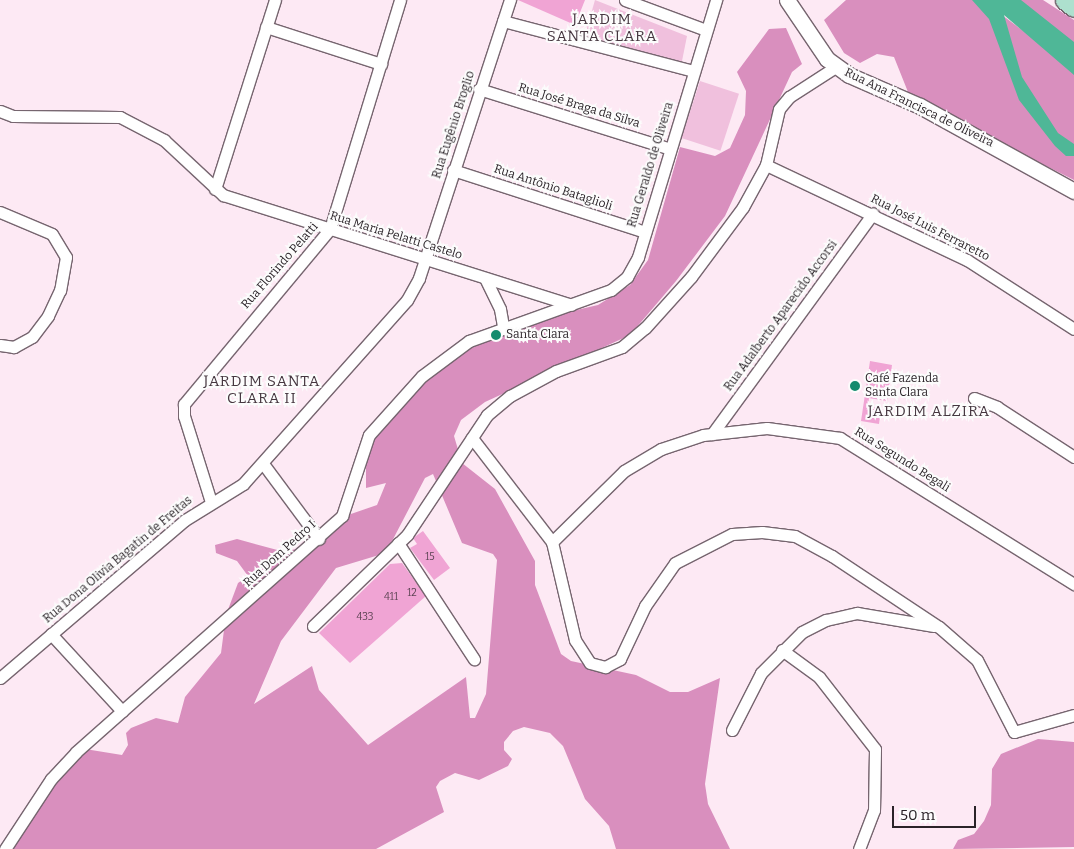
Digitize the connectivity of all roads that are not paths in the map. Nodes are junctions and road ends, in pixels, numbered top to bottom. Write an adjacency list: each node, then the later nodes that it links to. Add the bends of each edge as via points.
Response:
1 (275, 0): 10 (street)
2 (400, 0): 12 (street, Rua Florindo Pelatti)
3 (510, 0): 9 (street, Rua Eugênio Broglio)
4 (625, 0): 11 (street)
5 (716, 0): 11 (street, Rua Geraldo de Oliveira)
6 (787, 0): 13 (street, Rua Ana Francisca de Oliveira, via 808,34)
7 (1065, 0): 8 (main road)
8 (1074, 7)
9 (503, 21): 14 (street); 15 (street, Rua Eugênio Broglio)
10 (266, 27): 12 (street); 20 (street)
11 (706, 30): 14 (street, Rua Geraldo de Oliveira)
12 (381, 64): 24 (street, Rua Florindo Pelatti)
13 (837, 66): 18 (street, via 789,97 779,109); 21 (street, Rua Ana Francisca de Oliveira, via 1002,148)
14 (694, 72): 17 (street, Rua Geraldo de Oliveira)
15 (479, 89): 17 (street, Rua José Braga da Silva); 19 (street, Rua Eugênio Broglio)
16 (0, 111): 20 (street, Rua Maria Pelatti Castelo, via 13,116 120,117 143,126)
17 (670, 149): 25 (street, Rua Geraldo de Oliveira)
18 (766, 165): 23 (street, Rua José Luis Ferraretto); 34 (street, via 742,208 702,262 645,328 622,347 556,371 510,396 487,414)
19 (453, 170): 25 (street, Rua Antônio Bataglioli); 26 (street, Rua Eugênio Broglio)
20 (215, 189): 24 (street, Rua Maria Pelatti Castelo)
21 (1074, 191)
22 (0, 212): 31 (street, via 52,234 66,257 60,290 32,337 14,347)
23 (873, 213): 30 (street, Rua José Luis Ferraretto, via 967,260); 33 (street, Rua Adalberto Aparecido Accorsi)
24 (330, 229): 26 (street, Rua Maria Pelatti Castelo); 37 (street, Rua Florindo Pelatti, via 184,404 184,416)
25 (645, 232): 28 (street, Rua Geraldo de Oliveira, via 627,277 610,290)
26 (424, 259): 27 (street, Rua Maria Pelatti Castelo); 36 (street, Rua Dona Olivia Bagatin de Freitas, via 407,300)
27 (485, 278): 28 (street, Rua Maria Pelatti Castelo); 29 (street, via 500,309)
28 (571, 305): 29 (street, Rua Dom Pedro I)
29 (503, 326): 38 (street, Rua Dom Pedro I, via 438,362 369,435 342,516)
30 (1074, 329)
31 (0, 345)
32 (974, 398): 35 (street, via 997,407)
33 (712, 434): 39 (street, Rua Segundo Begali, via 661,450 624,471); 41 (street, Rua Segundo Begali, via 767,428 840,438)
34 (472, 438): 39 (street); 40 (street)
35 (1074, 457)
36 (264, 465): 37 (street, Rua Dona Olivia Bagatin de Freitas, via 243,484); 38 (street)
37 (211, 502): 44 (street, Rua Dona Olivia Bagatin de Freitas)
38 (318, 539): 48 (street, Rua Dom Pedro I)
39 (552, 542): 43 (street, via 575,640 590,663 605,668 620,659 645,606 675,563 732,534 795,536)
40 (398, 543): 42 (street); 46 (street)
41 (1074, 584)
42 (313, 626)
43 (939, 627): 45 (street, via 857,612 826,620); 49 (street, via 977,660 1014,732)
44 (51, 634): 47 (street, Rua Dona Olivia Bagatin de Freitas); 48 (street)
45 (782, 650): 50 (street, via 761,673); 52 (street, via 819,677 874,750 874,810)
46 (474, 659)
47 (0, 678)
48 (122, 712): 51 (street, Rua Dom Pedro I, via 52,779)
49 (1074, 715)
50 (732, 730)
51 (5, 849)
52 (859, 849)

